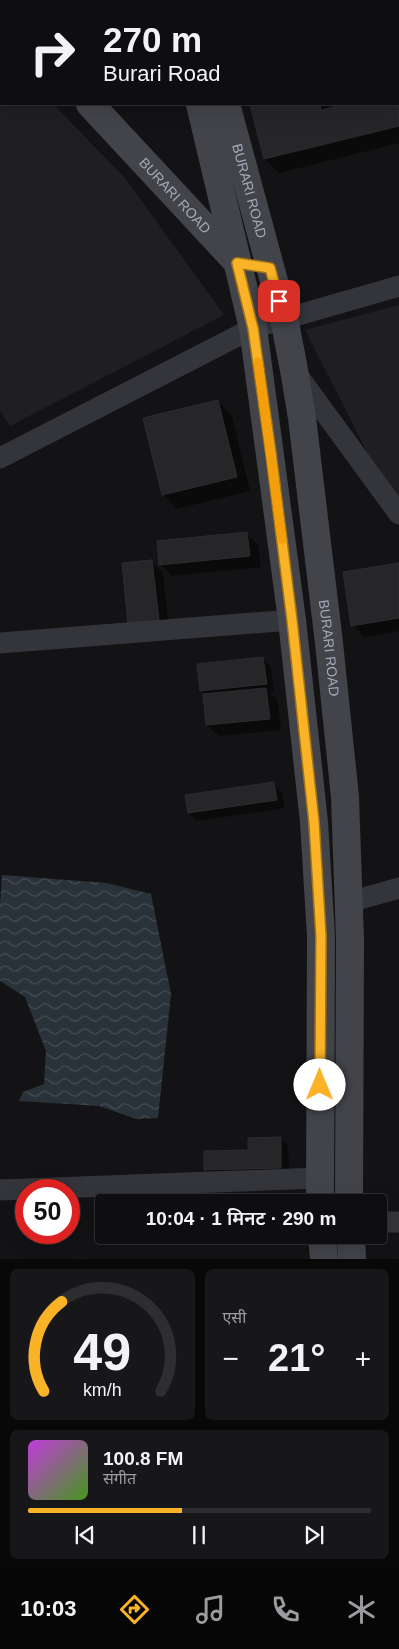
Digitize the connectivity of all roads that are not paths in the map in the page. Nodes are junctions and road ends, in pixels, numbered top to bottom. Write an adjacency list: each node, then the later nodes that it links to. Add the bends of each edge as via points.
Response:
1 (91, 105): 4 (main road, BURARI ROAD)
2 (200, 105): 4 (main road, BURARI ROAD)
3 (226, 105): 5 (main road, BURARI ROAD)
4 (237, 263): 5 (main road); 8 (main road, BURARI ROAD)
5 (270, 268): 7 (main road, BURARI ROAD)
6 (399, 286): 7 (street)
7 (284, 318): 8 (street); 9 (main road, BURARI ROAD)
8 (253, 328): 10 (street); 12 (main road, BURARI ROAD)
9 (294, 370): 11 (street); 15 (main road, BURARI ROAD, via 345,797)
10 (0, 458)
11 (399, 514)
12 (292, 620): 13 (street); 17 (main road, BURARI ROAD, via 314,822 321,936)
13 (0, 643)
14 (399, 888): 15 (street)
15 (349, 902): 18 (main road, BURARI ROAD)
16 (0, 1190): 17 (street)
17 (320, 1190)
18 (349, 1194)
19 (323, 1244): 21 (main road)
20 (351, 1244): 22 (main road)
21 (324, 1259)
22 (352, 1259)

